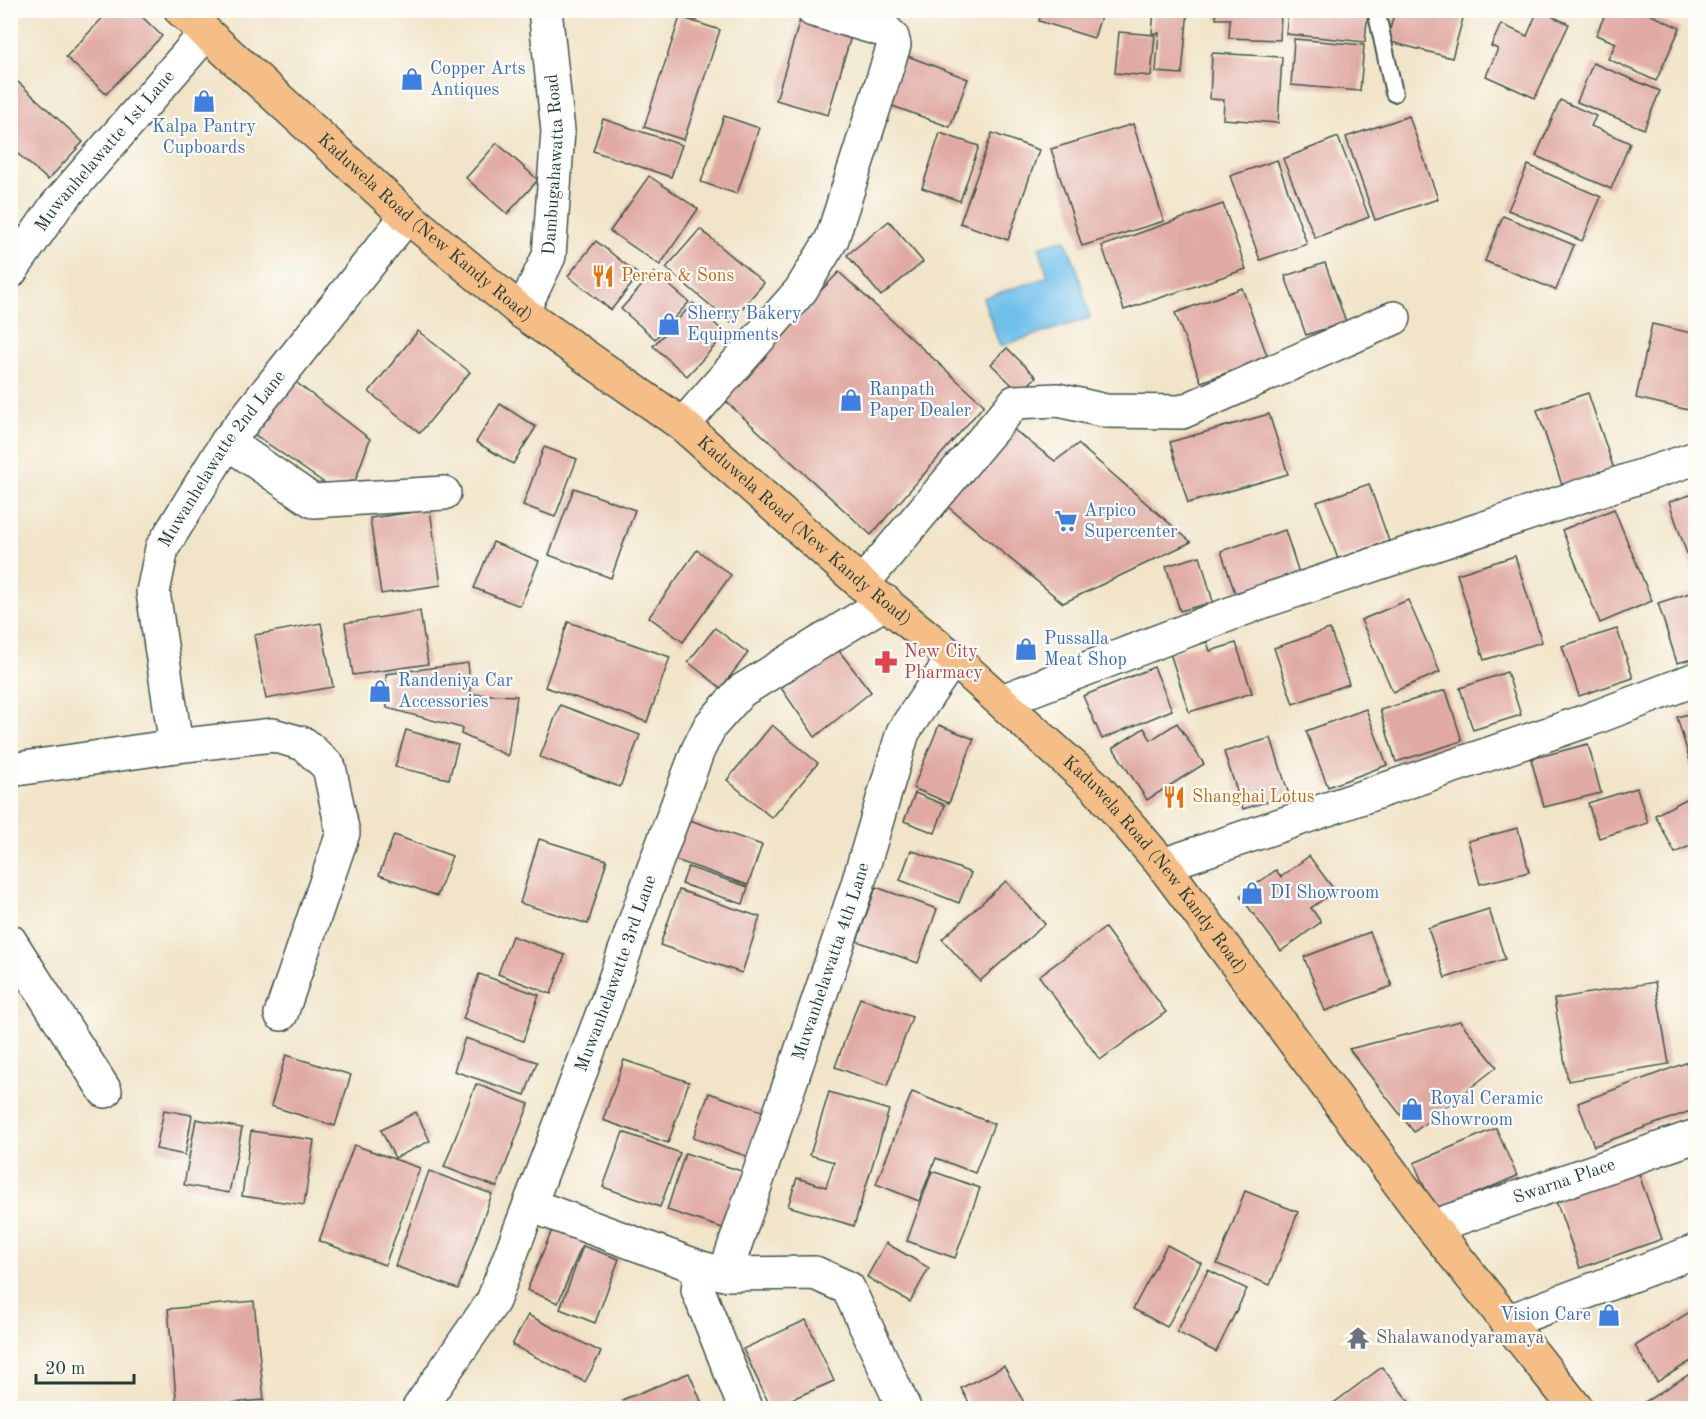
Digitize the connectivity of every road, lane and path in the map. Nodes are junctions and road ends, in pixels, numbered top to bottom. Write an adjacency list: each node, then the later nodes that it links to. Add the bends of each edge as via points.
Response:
1 (181, 10): 5 (main road, Kaduwela Road (New Kandy Road))
2 (545, 10): 9 (street, Dambugahawatta Road, via 558,130 550,244 549,256)
3 (813, 10): 11 (street, via 886,31 894,45 832,239 801,290)
4 (1376, 10): 6 (lane)
5 (206, 33): 7 (main road, Kaduwela Road (New Kandy Road)); 8 (street, Muwanhelawatte 1st Lane, via 56,206)
6 (1394, 93)
7 (408, 216): 9 (main road, Kaduwela Road (New Kandy Road)); 12 (street, Muwanhelawatte 2nd Lane)
8 (10, 272)
9 (522, 312): 11 (main road, Kaduwela Road (New Kandy Road))
10 (1394, 318): 15 (street, Muwanhelawatte 3rd Lane, via 1182,412 1106,411 1058,400 1016,402)
11 (683, 425): 15 (main road, Kaduwela Road (New Kandy Road))
12 (227, 442): 14 (street, via 313,501); 19 (street, Muwanhelawatte 2nd Lane, via 162,548 153,592)
13 (1695, 458): 18 (street, via 1264,600)
14 (444, 493)
15 (874, 593): 16 (main road, Kaduwela Road (New Kandy Road)); 26 (street, Muwanhelawatte 3rd Lane, via 741,691 710,726)
16 (953, 658): 18 (main road, Kaduwela Road (New Kandy Road)); 29 (street, Muwanhelawatta 4th Lane, via 903,732 857,887)
17 (1695, 679): 21 (street, via 1575,725)
18 (1002, 700): 21 (main road, Kaduwela Road (New Kandy Road), via 1096,788)
19 (176, 746): 20 (street); 23 (street, via 273,735 304,744 329,767 343,833)
20 (10, 770)
21 (1163, 865): 27 (main road, Kaduwela Road (New Kandy Road))
22 (10, 941): 24 (street)
23 (281, 1014)
24 (105, 1091)
25 (1695, 1136): 27 (street, Swarna Place)
26 (530, 1205): 29 (street); 31 (street, Muwanhelawatte 3rd Lane, via 493,1301)
27 (1432, 1227): 30 (main road, Kaduwela Road (New Kandy Road))
28 (1695, 1251): 30 (street)
29 (713, 1271): 32 (street, Muwanhelawatta 4th Lane, via 698,1290); 33 (street, via 815,1273 848,1288)
30 (1508, 1322): 34 (main road, Kaduwela Road (New Kandy Road))
31 (419, 1408)
32 (745, 1408)
33 (904, 1408)
34 (1576, 1408)

